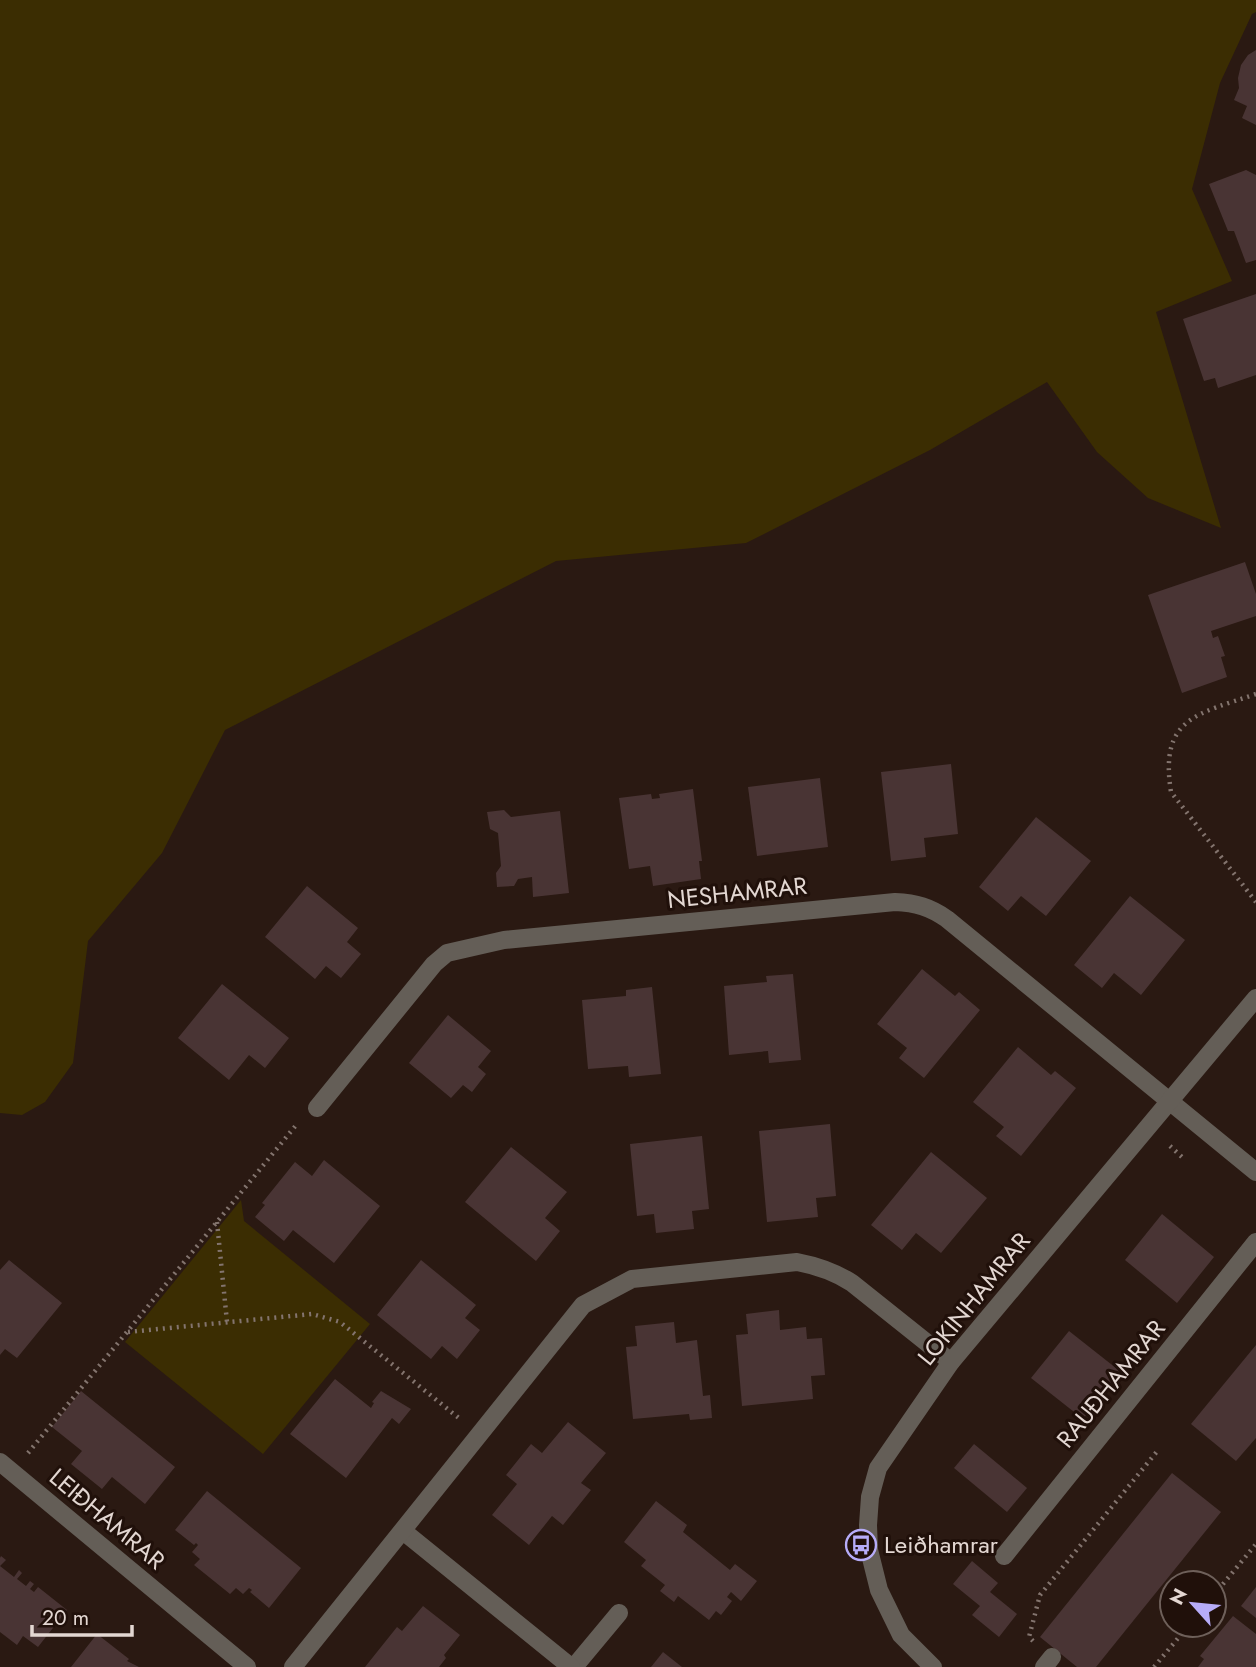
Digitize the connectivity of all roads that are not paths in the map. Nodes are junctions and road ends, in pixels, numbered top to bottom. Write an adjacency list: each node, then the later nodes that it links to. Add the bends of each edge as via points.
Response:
1 (1256, 998): 2 (street, LOKINHAMRAR)
2 (1168, 1101): 3 (street, NESHAMRAR, via 947,919 916,903 895,902 504,940 447,953); 4 (street); 6 (street, LOKINHAMRAR)
3 (317, 1108)
4 (1256, 1172)
5 (1256, 1241): 9 (street, RAUÐHAMRAR)
6 (951, 1362): 8 (street, via 852,1283 818,1266 797,1262 632,1279 583,1305); 14 (street, LOKINHAMRAR, via 878,1468 870,1497 869,1550 879,1590 901,1635)
7 (6, 1467): 11 (street, LEIÐHAMRAR)
8 (402, 1531): 12 (street); 13 (street)
9 (1004, 1556)
10 (619, 1613): 13 (street)
11 (247, 1667)
12 (293, 1667)
13 (573, 1667)
14 (933, 1667)

